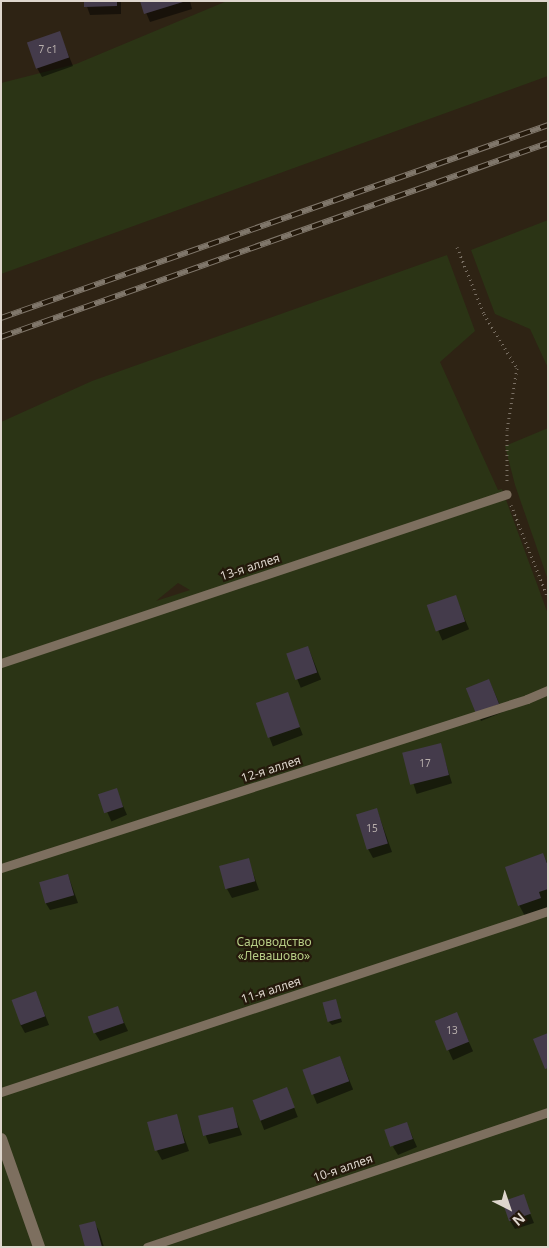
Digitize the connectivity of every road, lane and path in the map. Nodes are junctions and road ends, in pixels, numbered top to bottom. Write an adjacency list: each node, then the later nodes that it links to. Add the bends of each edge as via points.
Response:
1 (457, 247): 2 (path, via 484,314 517,368 507,430)
2 (507, 494): 3 (path); 4 (lane, 13-я аллея)
3 (548, 598)
4 (1, 663)
5 (548, 690): 6 (lane, 12-я аллея)
6 (1, 868)
7 (548, 911): 8 (lane, 11-я аллея)
8 (1, 1092)
9 (548, 1112): 12 (lane, 10-я аллея)
10 (1, 1139): 11 (street)
11 (39, 1247)
12 (147, 1247)

